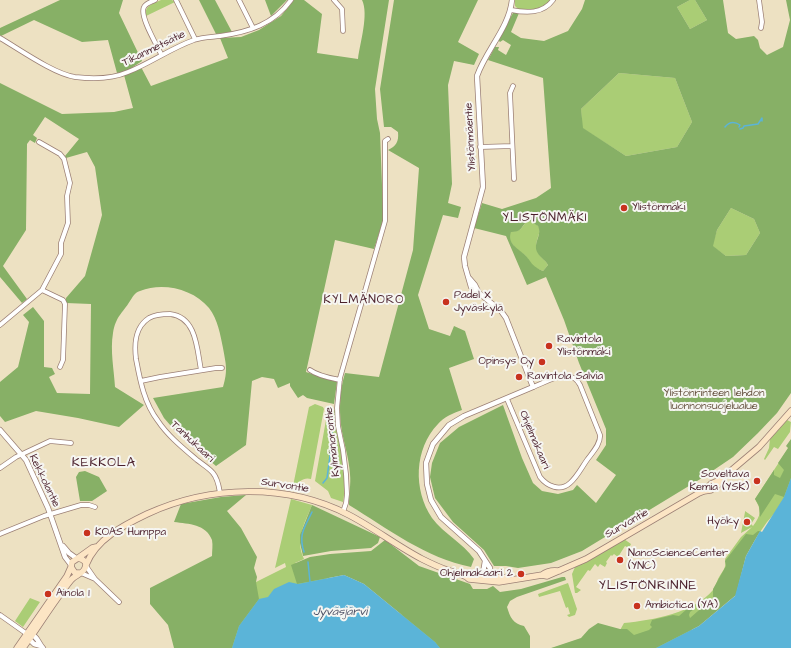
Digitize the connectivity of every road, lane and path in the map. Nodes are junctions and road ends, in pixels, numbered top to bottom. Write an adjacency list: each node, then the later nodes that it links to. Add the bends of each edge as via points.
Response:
1 (154, 0): 15 (street, via 146,4 143,16)
2 (176, 0): 14 (street)
3 (239, 0): 10 (street)
4 (291, 0): 10 (street, Tikanmetsätie, via 283,11)
5 (334, 0): 12 (street, via 342,9)
6 (512, 0): 9 (street, Ylistönmäentie)
7 (553, 0): 9 (street, via 545,7 531,12)
8 (759, 0): 11 (street)
9 (510, 10): 20 (street, Ylistönmäentie, via 506,22 480,67 478,76)
10 (253, 28): 14 (street, Tikanmetsätie, via 236,34)
11 (761, 28)
12 (343, 31)
13 (0, 38): 15 (street, Tikanmetsätie, via 56,71 72,76 110,77 128,72)
14 (195, 39): 15 (street, Tikanmetsätie)
15 (162, 54)
16 (513, 86): 19 (street, via 510,92)
17 (388, 139): 28 (street, Kylmänorontie, via 385,141 385,220)
18 (38, 142): 22 (street, via 64,159 70,183 67,196 68,223 60,243 61,254)
19 (512, 146): 20 (street); 21 (street)
20 (480, 148): 30 (street, Ylistönmäentie, via 483,187 464,255 465,266 468,278 479,293 506,318)
21 (514, 179)
22 (42, 290): 23 (street); 24 (street, via 63,300 65,304)
23 (0, 325)
24 (60, 367)
25 (222, 368): 26 (street)
26 (201, 370): 29 (street); 29 (street, Tanhukaari, via 192,329 177,316 154,315 143,323 135,341)
27 (310, 370): 28 (street)
28 (340, 380): 39 (street, Kylmänorontie, via 338,426 346,474)
29 (141, 381): 37 (street, Tanhukaari, via 148,406 158,421 176,441 213,473)
30 (533, 387): 31 (street, Ohjelmakaari); 31 (street, Ohjelmakaari, via 562,376 575,378 600,436 599,442 570,484 557,488 540,477)
31 (507, 399): 45 (street, Ohjelmakaari, via 464,416 449,425 433,444 426,463 428,492 436,510 479,551)
32 (791, 411): 51 (main road, Survontie, via 755,451 711,490 704,491 555,574 519,580)
33 (0, 430): 35 (street, Kekkolantie)
34 (71, 443): 35 (street, via 50,441)
35 (21, 455): 36 (street); 40 (street, Kekkolantie, via 26,460)
36 (0, 468)
37 (220, 493): 39 (main road, Survontie, via 258,492 289,495); 43 (main road, Survontie, via 156,510 134,520)
38 (94, 507): 40 (street, via 81,505)
39 (343, 512): 49 (main road, Survontie, via 421,558 466,576)
40 (50, 515): 41 (street); 42 (street, Kekkolantie)
41 (0, 534)
42 (62, 545): 44 (street, Kekkolantie); 47 (street, Kekkolantie)
43 (96, 547): 44 (main road, Survontie); 46 (main road, Survontie)
44 (77, 558): 46 (main road, via 82,559); 47 (main road)
45 (485, 561): 49 (street); 51 (street, Ohjelmakaari, via 490,568)
46 (86, 565): 48 (main road); 50 (street)
47 (71, 566): 48 (main road, via 75,573); 54 (main road)
48 (80, 573): 50 (street); 54 (main road, via 72,579)
49 (482, 578): 51 (main road, Survontie)
50 (95, 579): 52 (street)
51 (490, 579)
52 (119, 602)
53 (0, 615): 54 (street)
54 (29, 636): 55 (street, via 34,644); 56 (main road); 57 (main road)
55 (42, 647)
56 (17, 648)
57 (23, 648)

